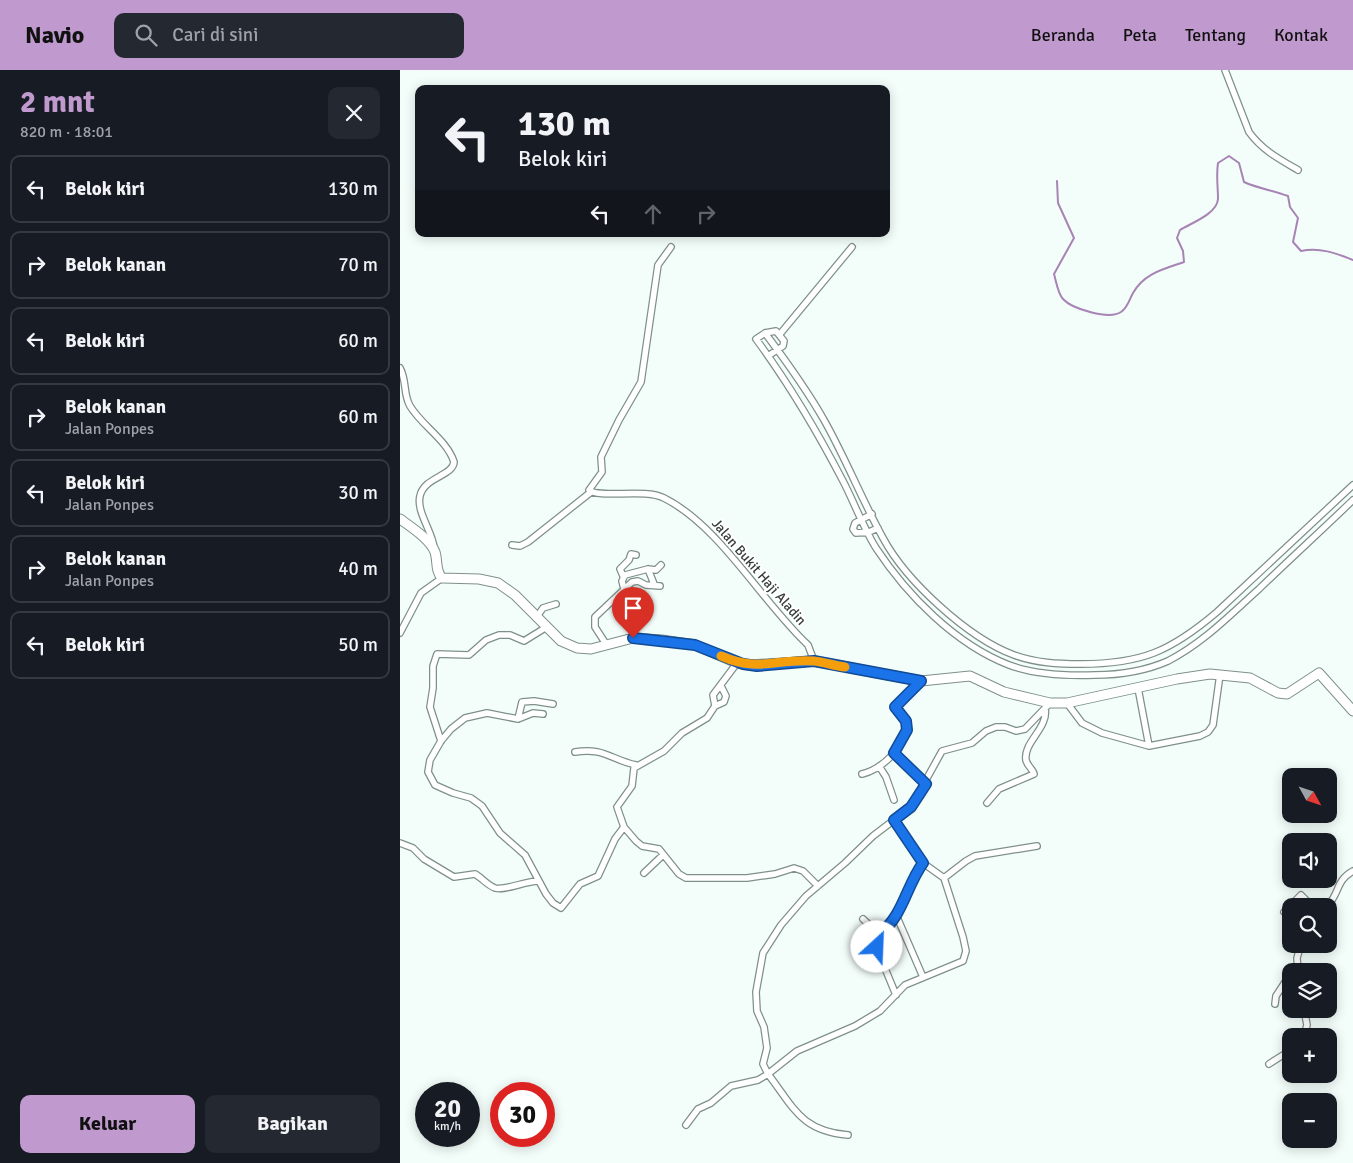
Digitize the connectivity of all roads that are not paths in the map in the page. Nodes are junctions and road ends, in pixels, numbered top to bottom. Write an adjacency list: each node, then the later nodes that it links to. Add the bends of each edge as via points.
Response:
1 (1225, 70): 2 (street, via 1254,139 1269,153)
2 (1298, 170)
3 (671, 247): 11 (street, via 658,265 641,382 601,457 602,472 590,487)
4 (852, 247): 6 (street)
5 (765, 333): 6 (street, via 776,331); 7 (street); 8 (street, via 756,339)
6 (780, 334): 7 (street, via 784,341)
7 (778, 350): 8 (street); 13 (street, via 824,421)
8 (768, 356): 15 (street, via 815,427)
9 (400, 368): 19 (street, via 411,408 448,450 454,462 451,469 427,483 420,494)
10 (1353, 486): 16 (street, via 1194,632 1162,651 1107,664 1050,664 1014,654 979,637 953,618 913,578)
11 (591, 492): 18 (street, via 528,542); 31 (street, Jalan Bukit Haji Aladin, via 652,494 663,497 693,518 721,545 808,645)
12 (1353, 500): 17 (street, via 1201,641 1167,661 1141,670 1109,675 1048,674 1009,665 974,646 946,626 905,586 888,566)
13 (872, 514): 15 (street); 16 (street)
14 (400, 519): 19 (street)
15 (862, 519): 17 (street); 17 (street, via 855,523 853,529 856,533)
16 (878, 528): 17 (street)
17 (869, 532)
18 (512, 545)
19 (434, 552): 24 (street)
20 (636, 555): 23 (street, via 630,554 620,569)
21 (661, 565): 22 (street, via 656,570)
22 (648, 569): 23 (street); 25 (street, via 657,585 635,581)
23 (623, 576): 25 (street)
24 (442, 578): 27 (street, via 498,583); 29 (street, via 421,594)
25 (624, 589): 30 (street, via 594,620)
26 (556, 604): 27 (street, via 543,608)
27 (536, 618): 28 (street)
28 (545, 628): 30 (street, via 572,647 591,649); 44 (street, via 524,641 505,635 493,636 469,655 437,654 430,707)
29 (400, 633)
30 (606, 644): 32 (street, via 633,638 662,640 695,645)
31 (814, 661): 32 (street, via 757,666); 34 (street)
32 (737, 663): 35 (street)
33 (1220, 674): 36 (street, via 1198,675); 41 (street, via 1255,679 1282,694 1293,691 1319,673); 45 (street, via 1213,725 1208,732)
34 (921, 681): 40 (street, via 970,676 1004,692); 47 (street, via 895,707 906,721 907,730)
35 (721, 686): 39 (street, via 712,697); 39 (street, via 725,699)
36 (1138, 688): 37 (street); 45 (street)
37 (1067, 703): 40 (street); 45 (street, via 1082,723 1102,733)
38 (553, 704): 43 (street, via 522,702)
39 (716, 706): 48 (street, via 707,718 682,733 664,751)
40 (1048, 706): 51 (street, via 1025,729 1016,731 996,727 972,742 942,751); 53 (street, via 1027,755 1026,761 1034,774 999,789)
41 (1353, 711)
42 (543, 714): 43 (street, via 533,713)
43 (518, 719): 44 (street, via 487,713 465,718)
44 (441, 741): 63 (street, via 428,768 431,781 480,803 500,833 525,855)
45 (1149, 746)
46 (575, 752): 48 (street, via 605,753)
47 (894, 753): 49 (street); 51 (street)
48 (636, 765): 55 (street, via 632,786 618,806)
49 (879, 766): 50 (street); 52 (street)
50 (862, 774)
51 (926, 784): 54 (street, via 911,807)
52 (894, 800)
53 (987, 803)
54 (894, 820): 59 (street); 64 (street)
55 (624, 827): 58 (street, via 639,844 660,850); 63 (street, via 598,876 580,884 561,908 553,904)
56 (400, 843): 63 (street, via 413,848 424,859 454,877 475,874 502,889)
57 (1036, 846): 62 (street, via 976,856)
58 (663, 855): 61 (street); 64 (street, via 686,878 747,878 794,868 803,871)
59 (923, 863): 62 (street); 66 (street)
60 (1353, 871): 65 (street, via 1340,880)
61 (644, 873)
62 (944, 878): 69 (street, via 966,951 963,961)
63 (538, 880)
64 (818, 886): 75 (street, via 781,925 762,958 756,1005 766,1033 767,1048 762,1064)
65 (1333, 898)
66 (897, 917): 68 (street); 69 (street)
67 (863, 919): 68 (street)
68 (879, 934): 71 (street, via 881,941 877,949)
69 (923, 978): 71 (street, via 905,985)
70 (1282, 987): 72 (street)
71 (896, 995): 75 (street, via 871,1017 797,1050)
72 (1275, 1004)
73 (1282, 1056): 74 (street)
74 (1270, 1064)
75 (768, 1074): 76 (street, via 758,1080 731,1086 695,1112); 77 (street, via 808,1124 823,1132)
76 (686, 1125)
77 (848, 1134)

